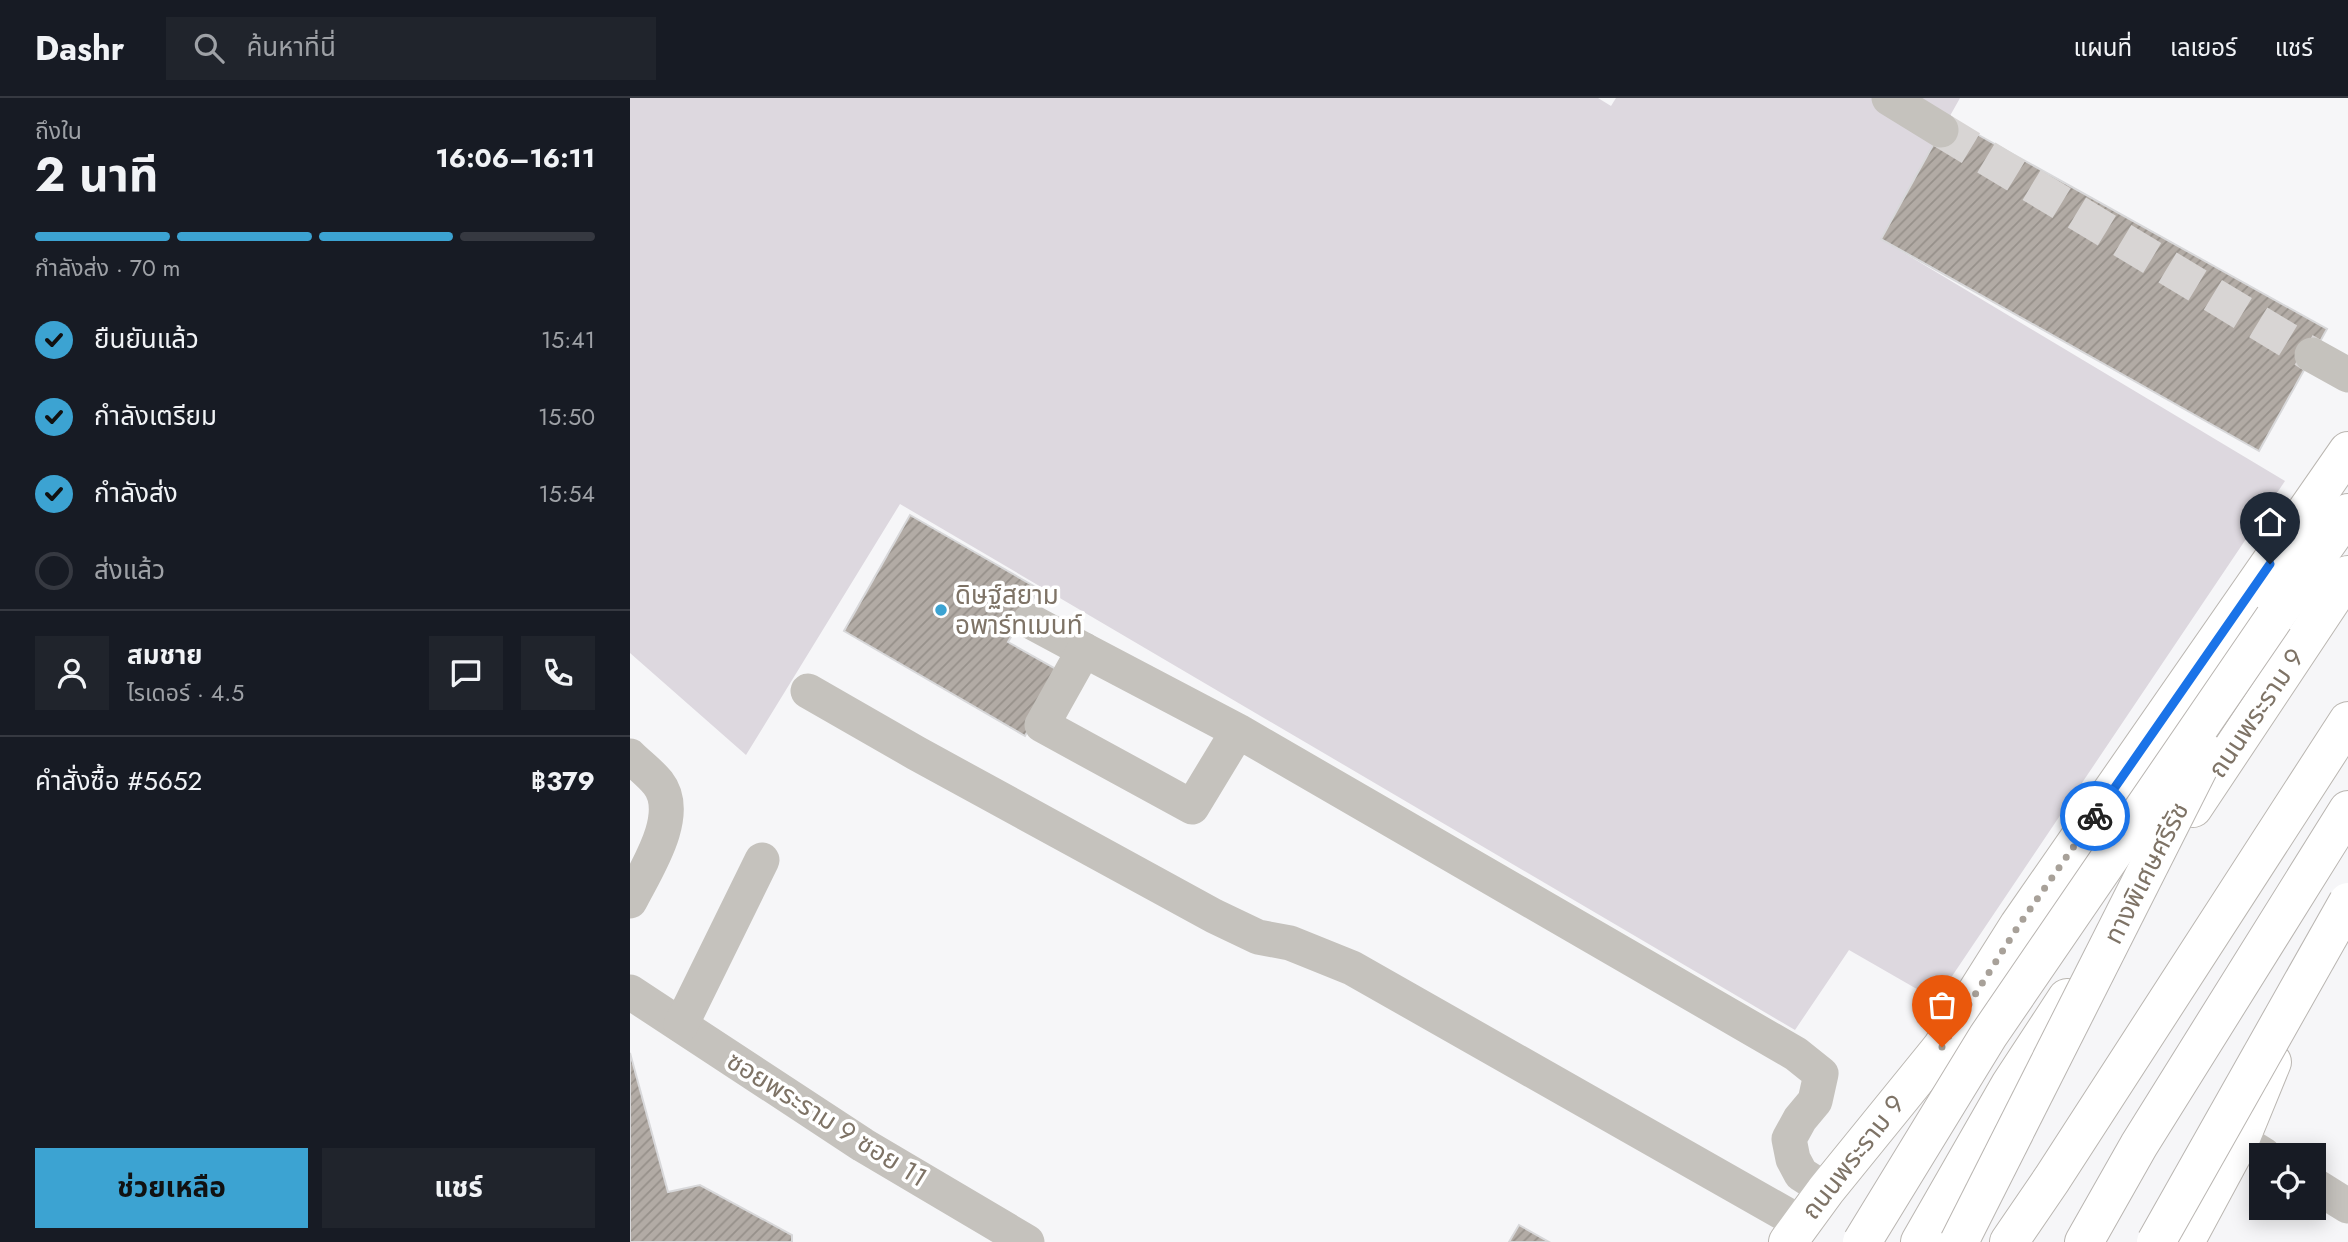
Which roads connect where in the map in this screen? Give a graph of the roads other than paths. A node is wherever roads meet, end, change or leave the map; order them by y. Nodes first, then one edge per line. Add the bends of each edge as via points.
1 (1889, 98) edge
2 (1941, 130) tunnel mouth
3 (2312, 355) tunnel mouth
4 (2348, 375) edge
5 (2348, 450) edge
6 (2348, 513) edge
7 (2348, 575) edge
8 (2274, 618) junction
9 (1030, 621) dead end
10 (1084, 650) junction
11 (808, 691) dead end
12 (2348, 721) edge
13 (2245, 729) junction
14 (1238, 731) junction
15 (630, 756) edge
16 (2348, 810) edge
17 (762, 860) dead end
18 (2348, 887) edge
19 (630, 901) edge
20 (2348, 902) edge
21 (2019, 925) junction
22 (630, 992) edge
23 (681, 1025) junction
24 (1942, 1047) junction
25 (2254, 1143) edge
26 (2249, 1152) edge
27 (1826, 1190) junction
28 (2326, 1192) edge
29 (2348, 1206) edge
30 (1801, 1236) edge
31 (1027, 1242) edge
32 (1862, 1242) edge
33 (1920, 1242) edge
34 (1959, 1242) edge
35 (2009, 1242) edge
36 (2084, 1242) edge
37 (2156, 1242) edge
38 (2185, 1242) edge

1 - 2 street
3 - 4 street
5 - 21 main road, ถนนพระราม 9
6 - 8 main road, ทางพิเศษศรีรัช
7 - 13 main road, ถนนพระราม 9
8 - 32 main road, bridge via 1988,1036
8 - 34 main road, ทางพิเศษศรีรัช, bridge
9 - 10 street
10 - 14 street
10 - 14 street via 1042,725 1192,807
11 - 30 street via 1214,916 1258,937 1290,943 1352,968
12 - 35 main road
13 - 21 main road
13 - 33 main road, ถนนพระราม 9 via 2010,1085
14 - 27 street via 1796,1054 1821,1074 1815,1101 1789,1139 1793,1159 1801,1174
15 - 19 street via 660,785 668,812 660,843
16 - 36 main road via 2139,1145
17 - 23 street
18 - 25 main road via 2333,911
20 - 37 main road, bridge
21 - 24 main road, ถนนพระราม 9
22 - 23 street, ซอยพระราม 9 ซอย 11
23 - 31 street, ซอยพระราม 9 ซอย 11 via 863,1144
24 - 27 main road, ถนนพระราม 9
24 - 30 main road
26 - 38 main road
27 - 30 main road, ถนนพระราม 9
28 - 29 street

